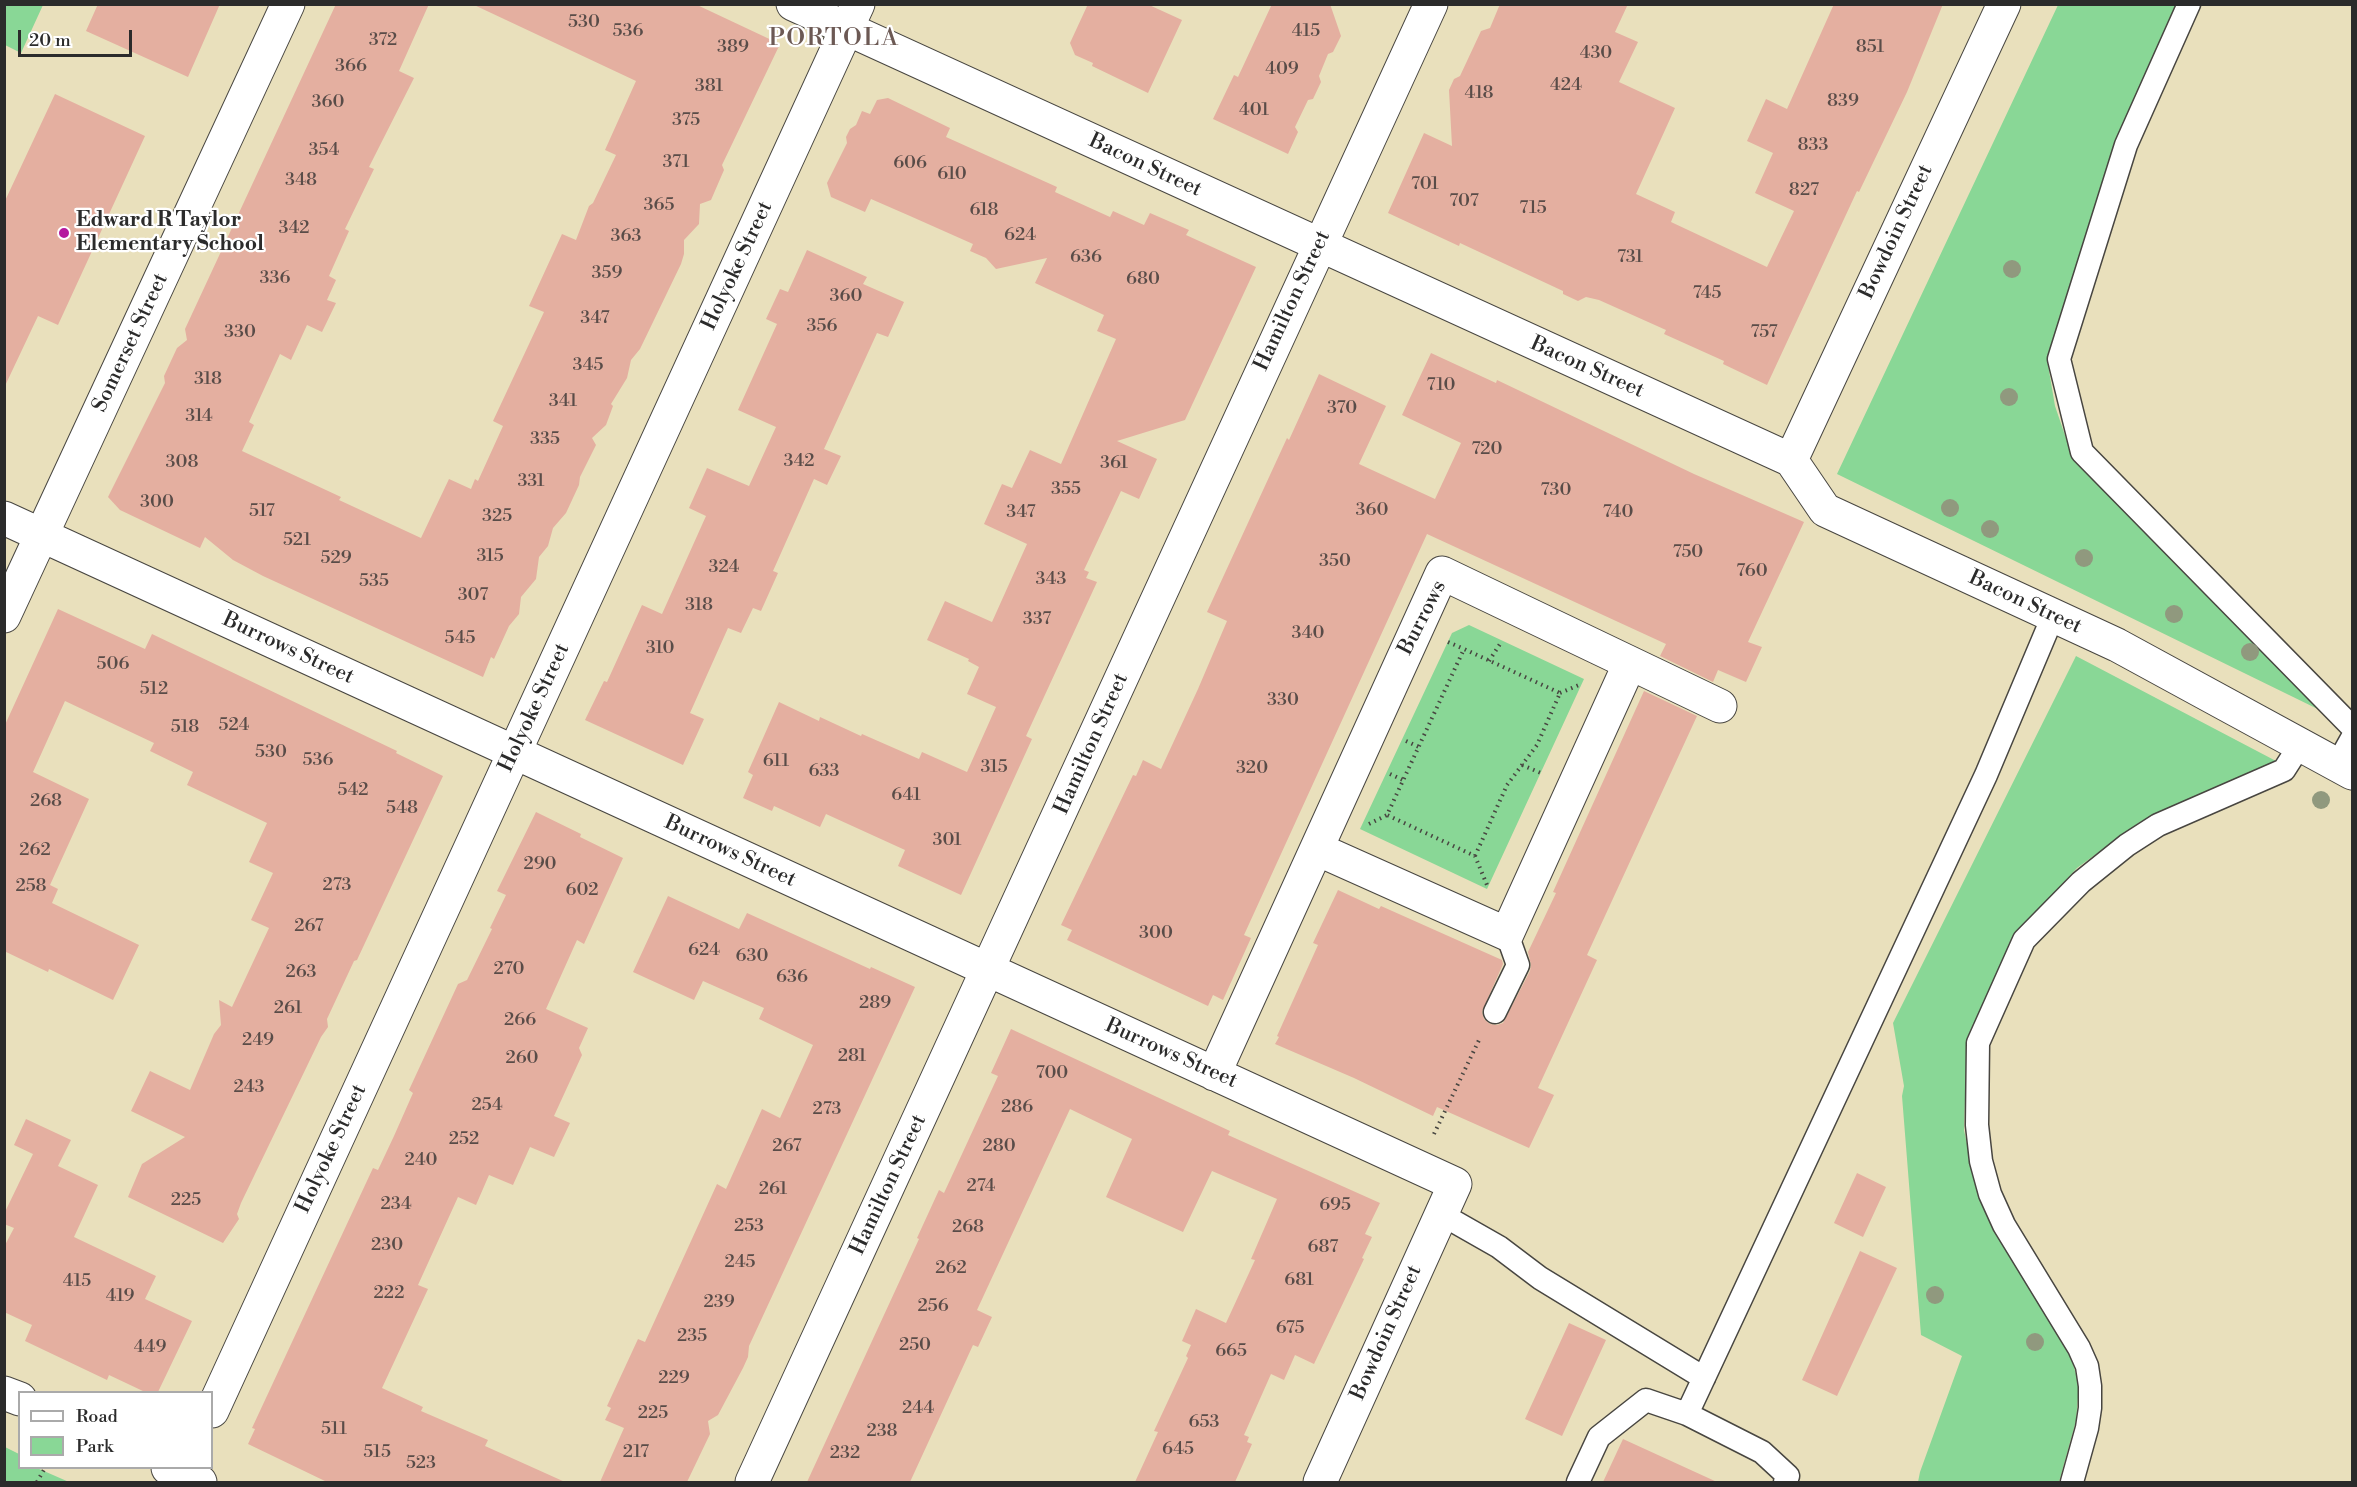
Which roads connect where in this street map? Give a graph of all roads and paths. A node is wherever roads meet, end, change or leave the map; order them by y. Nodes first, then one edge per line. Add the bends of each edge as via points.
1 (288, 4) edge
2 (793, 4) edge
3 (1431, 4) edge
4 (2004, 4) edge
5 (2189, 4) edge
6 (853, 17) edge
7 (1319, 245) junction
8 (1791, 460) junction
9 (4, 518) edge
10 (42, 536) junction
11 (4, 616) edge
12 (2053, 616) junction
13 (1630, 663) junction
14 (1720, 706) dead end
15 (2352, 727) edge
16 (2300, 745) junction
17 (514, 753) junction
18 (2347, 758) edge
19 (1317, 849) junction
20 (1475, 856) joint
21 (1507, 934) junction
22 (988, 971) junction
23 (1495, 1012) joint
24 (1214, 1074) junction
25 (1418, 1167) junction
26 (1455, 1184) joint
27 (1441, 1214) junction
28 (1704, 1378) junction
29 (4, 1393) edge
30 (18, 1399) edge
31 (213, 1409) edge
32 (1687, 1414) junction
33 (752, 1482) edge
34 (1320, 1482) edge
35 (1578, 1482) edge
36 (1785, 1482) edge
37 (2072, 1482) edge

1 - 10 street, Somerset Street
2 - 6 street, Bacon Street
3 - 7 street, Hamilton Street
4 - 8 street, Bowdoin Street
5 - 15 lane via 2126,145 2059,359 2082,452
6 - 7 street, Bacon Street
6 - 17 street, Holyoke Street
7 - 8 street, Bacon Street
7 - 22 street, Hamilton Street
8 - 12 street, Bacon Street via 1825,510
9 - 10 street, Burrows Street
10 - 11 street, Somerset Street
10 - 17 street, Burrows Street
12 - 16 street, Bacon Street via 2117,645
12 - 28 lane via 1986,775
13 - 14 street, Burrows
13 - 19 street, Burrows via 1442,573
13 - 21 street
16 - 18 street, Bacon Street
16 - 37 lane via 2284,770 2158,825 2127,844 2081,882 2024,940 1978,1043 1977,1125 1990,1194 2004,1225 2087,1366 2090,1407
17 - 22 street, Burrows Street
17 - 31 street, Holyoke Street
19 - 21 street
19 - 24 street, Burrows
20 - 20 path via 1387,815 1464,649 1560,693 1537,745 1507,785
21 - 23 lane via 1518,965
22 - 24 street, Burrows Street
22 - 33 street, Hamilton Street
23 - 25 path
24 - 25 street, Burrows Street
25 - 26 street, Burrows Street
26 - 27 street, Bowdoin Street
27 - 28 lane via 1499,1246 1540,1278
27 - 34 street, Bowdoin Street
28 - 32 lane
29 - 30 street
32 - 35 lane via 1646,1400 1599,1437
32 - 36 lane via 1762,1452 1788,1476

